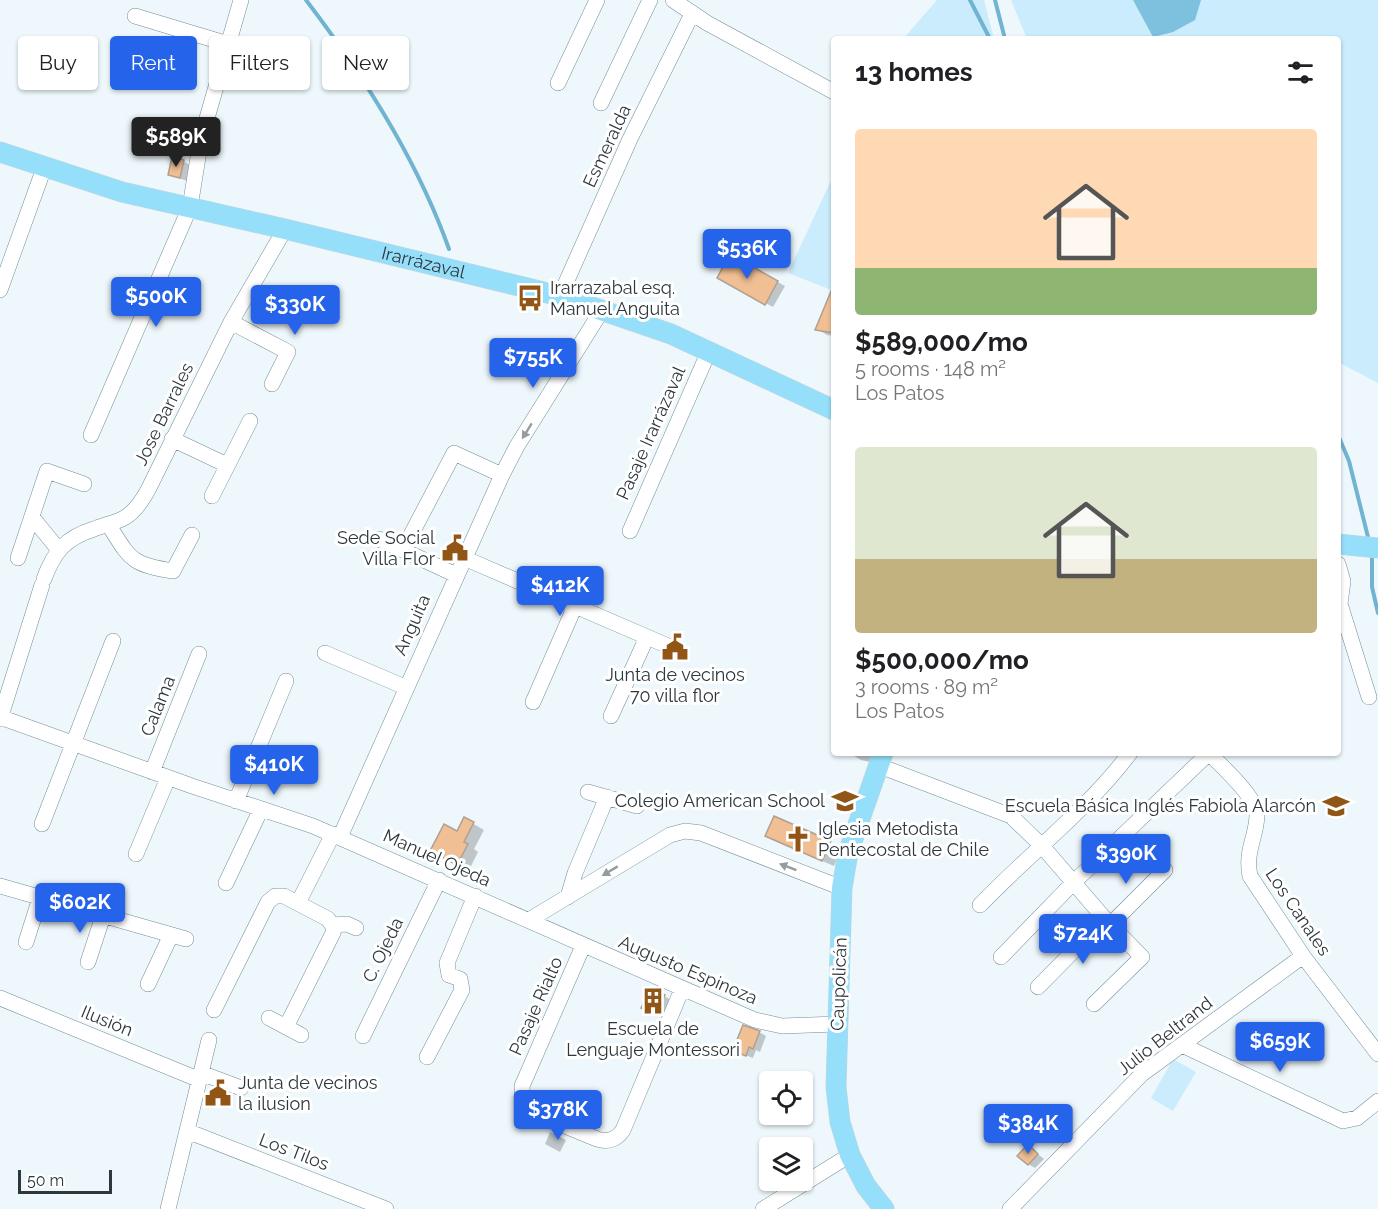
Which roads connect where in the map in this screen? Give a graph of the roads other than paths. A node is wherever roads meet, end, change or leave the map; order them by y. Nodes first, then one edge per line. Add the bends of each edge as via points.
1 (241, 0) edge
2 (597, 0) edge
3 (650, 0) edge
4 (673, 0) edge
5 (692, 14) junction
6 (135, 16) dead end
7 (230, 36) edge
8 (209, 38) edge
9 (558, 83) dead end
10 (215, 90) edge
11 (831, 90) edge
12 (601, 103) dead end
13 (0, 152) edge
14 (44, 168) junction
15 (190, 207) junction
16 (285, 229) junction
17 (0, 290) edge
18 (560, 296) junction
19 (602, 310) junction
20 (231, 322) junction
21 (709, 351) junction
22 (272, 384) dead end
23 (831, 409) edge
24 (250, 421) dead end
25 (92, 435) dead end
26 (172, 439) junction
27 (227, 465) junction
28 (500, 480) junction
29 (84, 484) dead end
30 (212, 496) dead end
31 (32, 517) junction
32 (108, 524) junction
33 (630, 531) dead end
34 (192, 535) dead end
35 (379, 539) dead end
36 (1341, 544) edge
37 (1369, 547) edge
38 (58, 549) junction
39 (403, 550) junction
40 (18, 558) dead end
41 (464, 558) junction
42 (1341, 574) edge
43 (456, 575) junction
44 (1341, 592) edge
45 (575, 606) junction
46 (1341, 609) edge
47 (647, 638) junction
48 (113, 641) dead end
49 (668, 646) dead end
50 (325, 653) dead end
51 (199, 654) dead end
52 (286, 681) dead end
53 (405, 687) junction
54 (1369, 697) dead end
55 (533, 702) dead end
56 (611, 716) dead end
57 (0, 718) edge
58 (73, 743) junction
59 (1128, 756) edge
60 (1206, 756) edge
61 (1212, 756) edge
62 (880, 759) edge
63 (152, 772) junction
64 (168, 778) junction
65 (588, 792) dead end
66 (608, 797) junction
67 (236, 801) junction
68 (637, 806) dead end
69 (261, 809) junction
70 (42, 824) dead end
71 (336, 836) junction
72 (1042, 846) junction
73 (136, 854) dead end
74 (1165, 870) dead end
75 (439, 880) junction
76 (1074, 882) junction
77 (226, 883) dead end
78 (0, 886) edge
79 (842, 888) junction
80 (475, 896) junction
81 (568, 897) junction
82 (40, 898) junction
83 (298, 903) junction
84 (980, 905) dead end
85 (103, 916) junction
86 (529, 920) junction
87 (1108, 921) junction
88 (333, 925) junction
89 (356, 928) dead end
90 (26, 942) dead end
91 (583, 946) junction
92 (1303, 956) junction
93 (1001, 957) dead end
94 (87, 962) dead end
95 (148, 984) dead end
96 (1038, 987) dead end
97 (682, 989) junction
98 (0, 998) edge
99 (1094, 1004) dead end
100 (214, 1010) dead end
101 (268, 1018) dead end
102 (838, 1024) junction
103 (286, 1027) junction
104 (301, 1035) dead end
105 (363, 1036) dead end
106 (209, 1040) dead end
107 (1182, 1045) junction
108 (1378, 1054) edge
109 (427, 1057) dead end
110 (200, 1076) junction
111 (241, 1088) dead end
112 (1378, 1101) edge
113 (187, 1131) junction
114 (850, 1155) junction
115 (168, 1209) edge
116 (386, 1209) edge
117 (763, 1209) edge
118 (884, 1209) edge
119 (1010, 1209) edge

1 - 7 street
2 - 9 street
3 - 12 street
4 - 5 street
5 - 11 street
5 - 18 street, Esmeralda via 630,139
6 - 8 street
10 - 15 street via 201,139
13 - 14 main road, Irarrázaval
14 - 15 main road, Irarrázaval via 122,192
14 - 17 street
15 - 16 main road, Irarrázaval
15 - 25 street
16 - 18 main road, Irarrázaval
16 - 20 street, Jose Barrales
18 - 19 main road, Irarrázaval
19 - 21 main road, Irarrázaval
19 -> 28 street, Anguita
20 - 22 street via 288,352
20 - 26 street, Jose Barrales
21 - 23 main road, Irarrázaval
21 - 33 street, Pasaje Irarrázaval
24 - 27 street
26 - 27 street
26 - 32 street, Jose Barrales via 138,506 125,518
27 - 30 street
28 - 39 street via 454,453
28 - 41 street, Anguita
29 - 31 street via 47,471
31 - 38 street
31 - 40 street
32 - 34 street via 133,560 147,567 173,571
32 - 38 street, Jose Barrales via 73,538
35 - 39 street
36 - 37 main road
38 - 57 street via 43,582
39 - 43 street
41 - 43 street, Anguita
41 - 45 street
42 - 44 street
43 - 53 street, Anguita
45 - 47 street
45 - 55 street
46 - 54 street
47 - 49 street
47 - 56 street
48 - 58 street
50 - 53 street
51 - 63 street, Calama
52 - 67 street
53 - 71 street, Anguita
57 - 58 street, Manuel Ojeda
58 - 63 street, Manuel Ojeda
58 - 70 street
59 - 72 street via 1109,780
60 - 76 street
61 - 92 street, Los Canales via 1252,800 1257,814 1247,862 1250,876
62 - 72 street via 1011,816
62 - 79 main road, Caupolicán via 848,853
63 - 64 street, Manuel Ojeda
64 - 67 street, Manuel Ojeda
64 - 73 street
65 - 66 street
66 - 68 street
66 - 81 street
67 - 69 street, Manuel Ojeda
69 - 71 street, Manuel Ojeda
69 - 77 street
71 - 75 street, Manuel Ojeda
71 - 83 street, Anguita
72 - 76 street
72 - 84 street
74 - 87 street
75 - 80 street, Manuel Ojeda
75 - 105 street, C. Ojeda
76 - 87 street
76 - 93 street
78 - 82 street
79 -> 81 street via 701,833 685,831 670,835
79 - 102 main road, Caupolicán
80 - 86 street, Manuel Ojeda
80 - 109 street via 447,963 449,975 460,979 462,990
81 - 86 street
82 - 85 street
82 - 90 street
83 - 88 street
83 - 100 street via 279,896 268,902
85 - 94 street
85 - 95 street via 179,937
86 - 91 street, Augusto Espinoza
87 - 96 street
87 - 99 street via 1142,957
88 - 89 street
88 - 103 street via 333,933
91 - 97 street, Augusto Espinoza
91 - 97 street, Pasaje Rialto via 522,1086 523,1103 531,1112 602,1141 616,1137
92 - 107 street, Julio Beltrand
92 - 108 street, Los Canales
97 - 102 street, Augusto Espinoza via 764,1024
98 - 110 street, Ilusión
101 - 103 street
102 - 114 main road, Caupolicán via 837,1104
103 - 104 street
106 - 110 street
107 - 112 street via 1343,1121 1357,1118
107 - 119 street, Julio Beltrand via 1142,1074
110 - 111 street, Ilusión
110 - 113 street
113 - 115 street
113 - 116 street, Los Tilos
114 - 117 street
114 - 118 main road, Caupolicán

